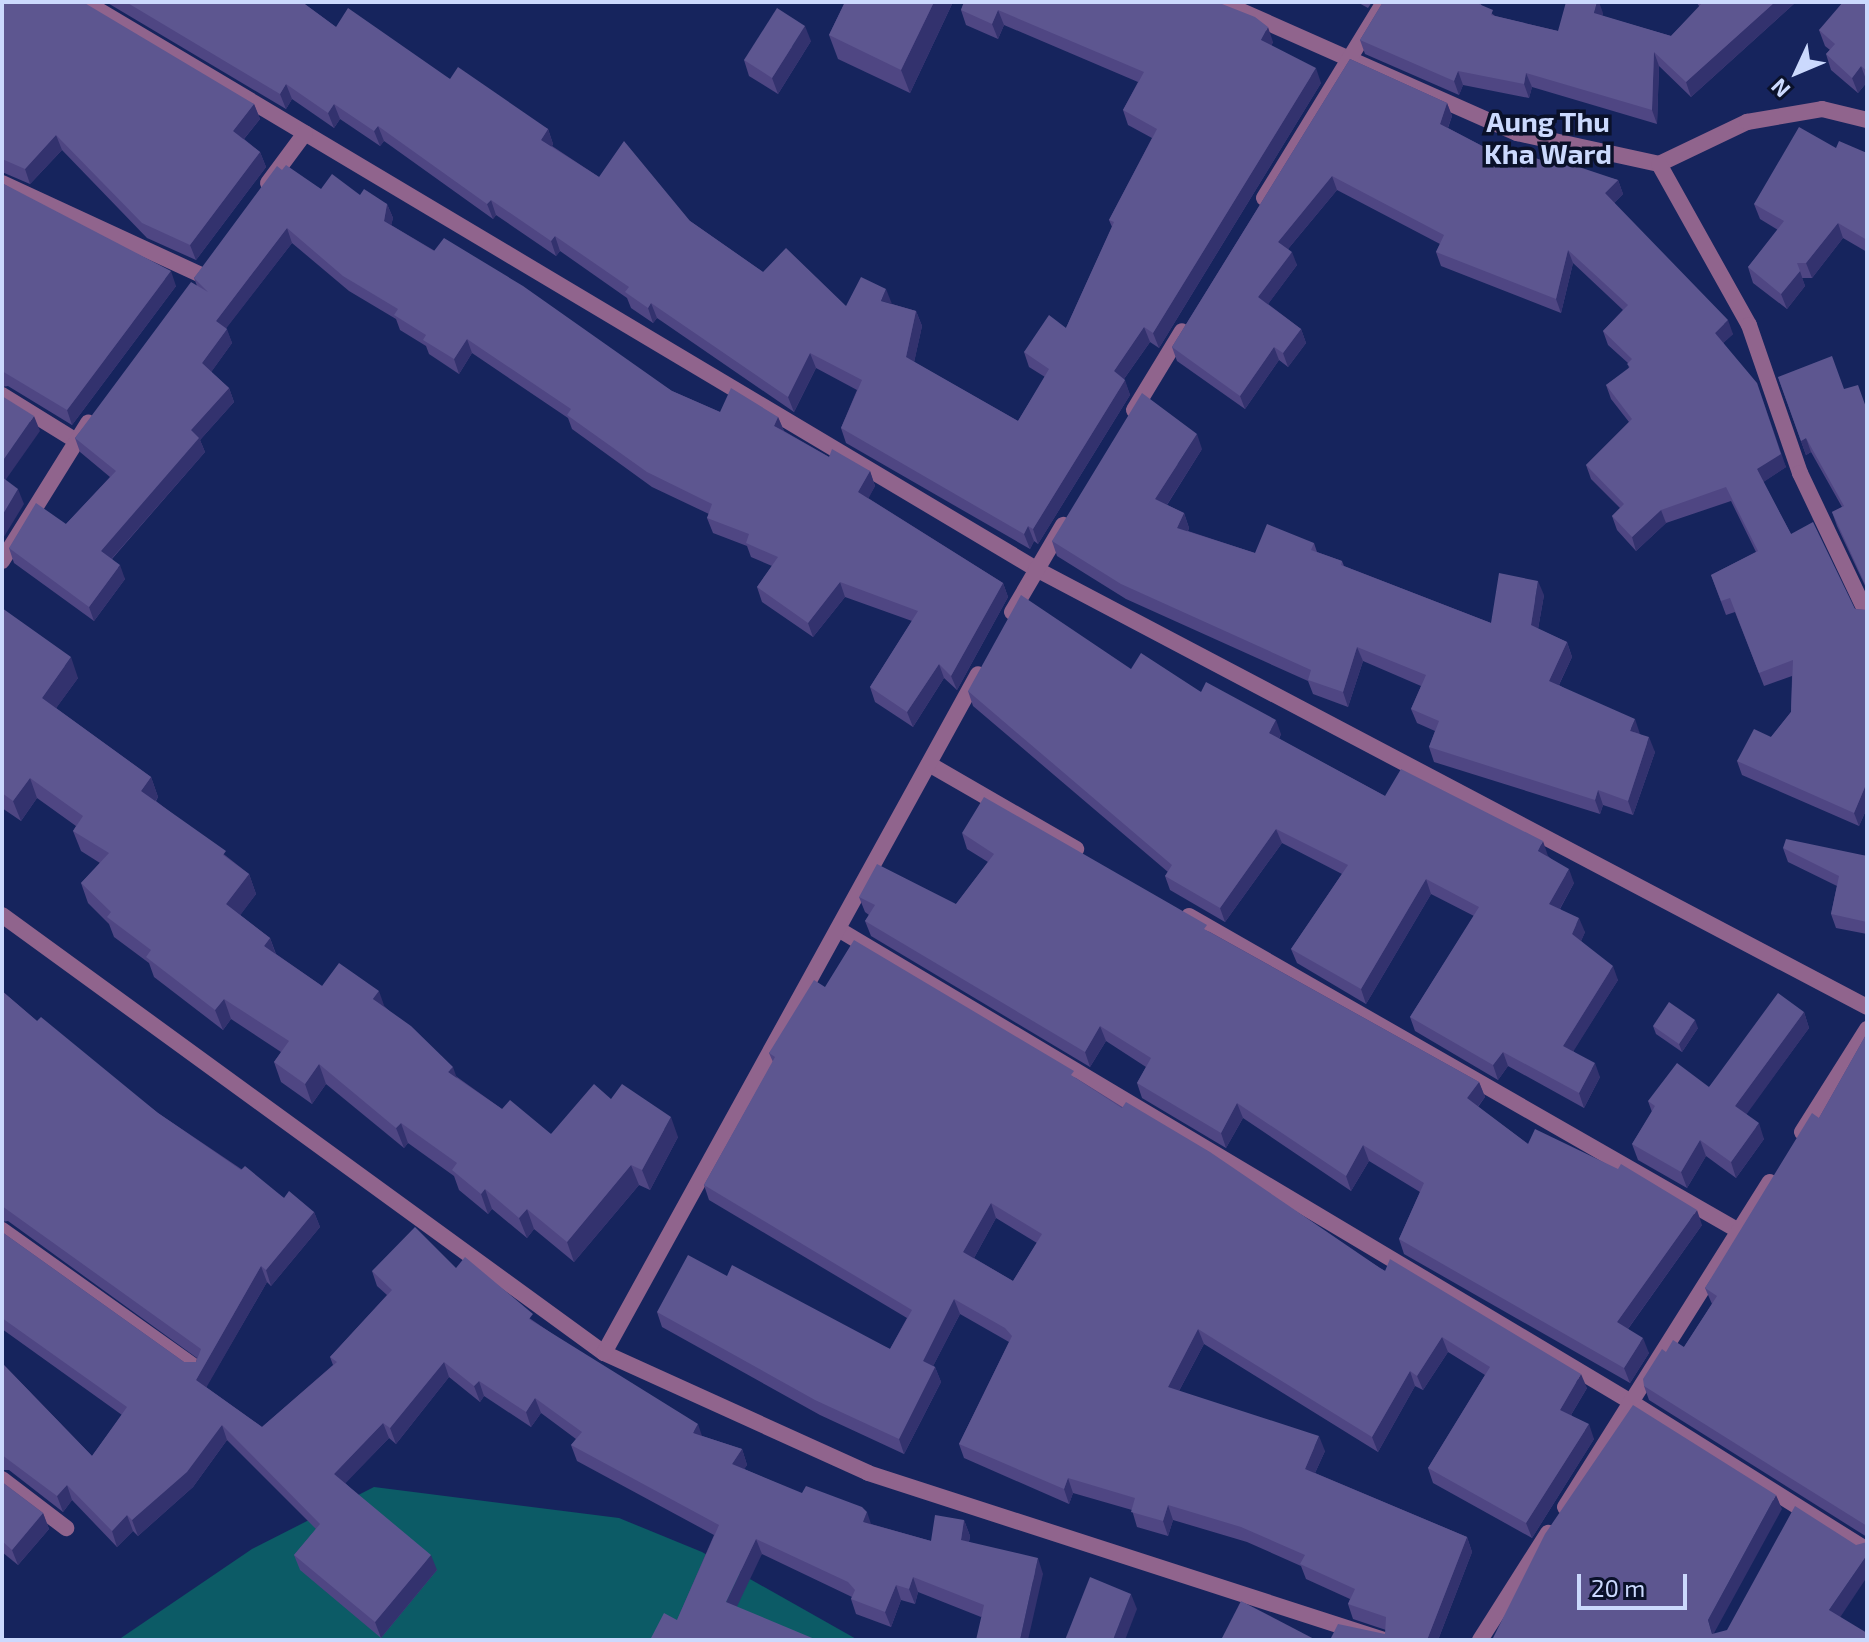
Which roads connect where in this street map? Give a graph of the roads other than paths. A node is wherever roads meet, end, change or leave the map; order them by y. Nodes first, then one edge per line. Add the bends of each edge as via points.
1 (85, 2) edge
2 (1221, 2) edge
3 (1384, 2) edge
4 (1349, 58) junction
5 (1867, 120) edge
6 (305, 133) junction
7 (1659, 164) junction
8 (2, 183) edge
9 (252, 204) edge
10 (1256, 211) edge
11 (199, 275) edge
12 (1191, 317) edge
13 (2, 395) edge
14 (94, 414) edge
15 (1125, 423) edge
16 (75, 440) junction
17 (1077, 503) edge
18 (2, 561) edge
19 (1036, 569) junction
20 (1867, 614) edge
21 (1005, 625) edge
22 (990, 653) edge
23 (929, 764) junction
24 (1089, 857) edge
25 (1170, 904) edge
26 (2, 915) edge
27 (838, 929) junction
28 (1867, 1007) edge
29 (1867, 1029) edge
30 (2, 1230) edge
31 (1739, 1231) junction
32 (604, 1353) junction
33 (196, 1368) edge
34 (1631, 1402) junction
35 (2, 1479) edge
36 (66, 1528) dead end
37 (1867, 1550) edge
38 (1384, 1640) edge
39 (1480, 1640) edge

1 - 6 street
2 - 4 street
3 - 4 street
4 - 7 street via 1517,133
4 - 10 street
5 - 7 street via 1822,109 1747,122
6 - 9 street
6 - 19 street
7 - 20 street via 1749,325 1800,473
8 - 11 street
12 - 15 street
13 - 16 street
14 - 16 street
16 - 18 street
17 - 19 street
19 - 21 street
19 - 28 street
22 - 23 street
23 - 24 street
23 - 27 street
25 - 31 street
26 - 32 street
27 - 32 street
27 - 34 street
29 - 31 street
30 - 33 street
31 - 34 street
32 - 38 street via 868,1473
34 - 37 street via 1792,1512
34 - 39 street
35 - 36 street

